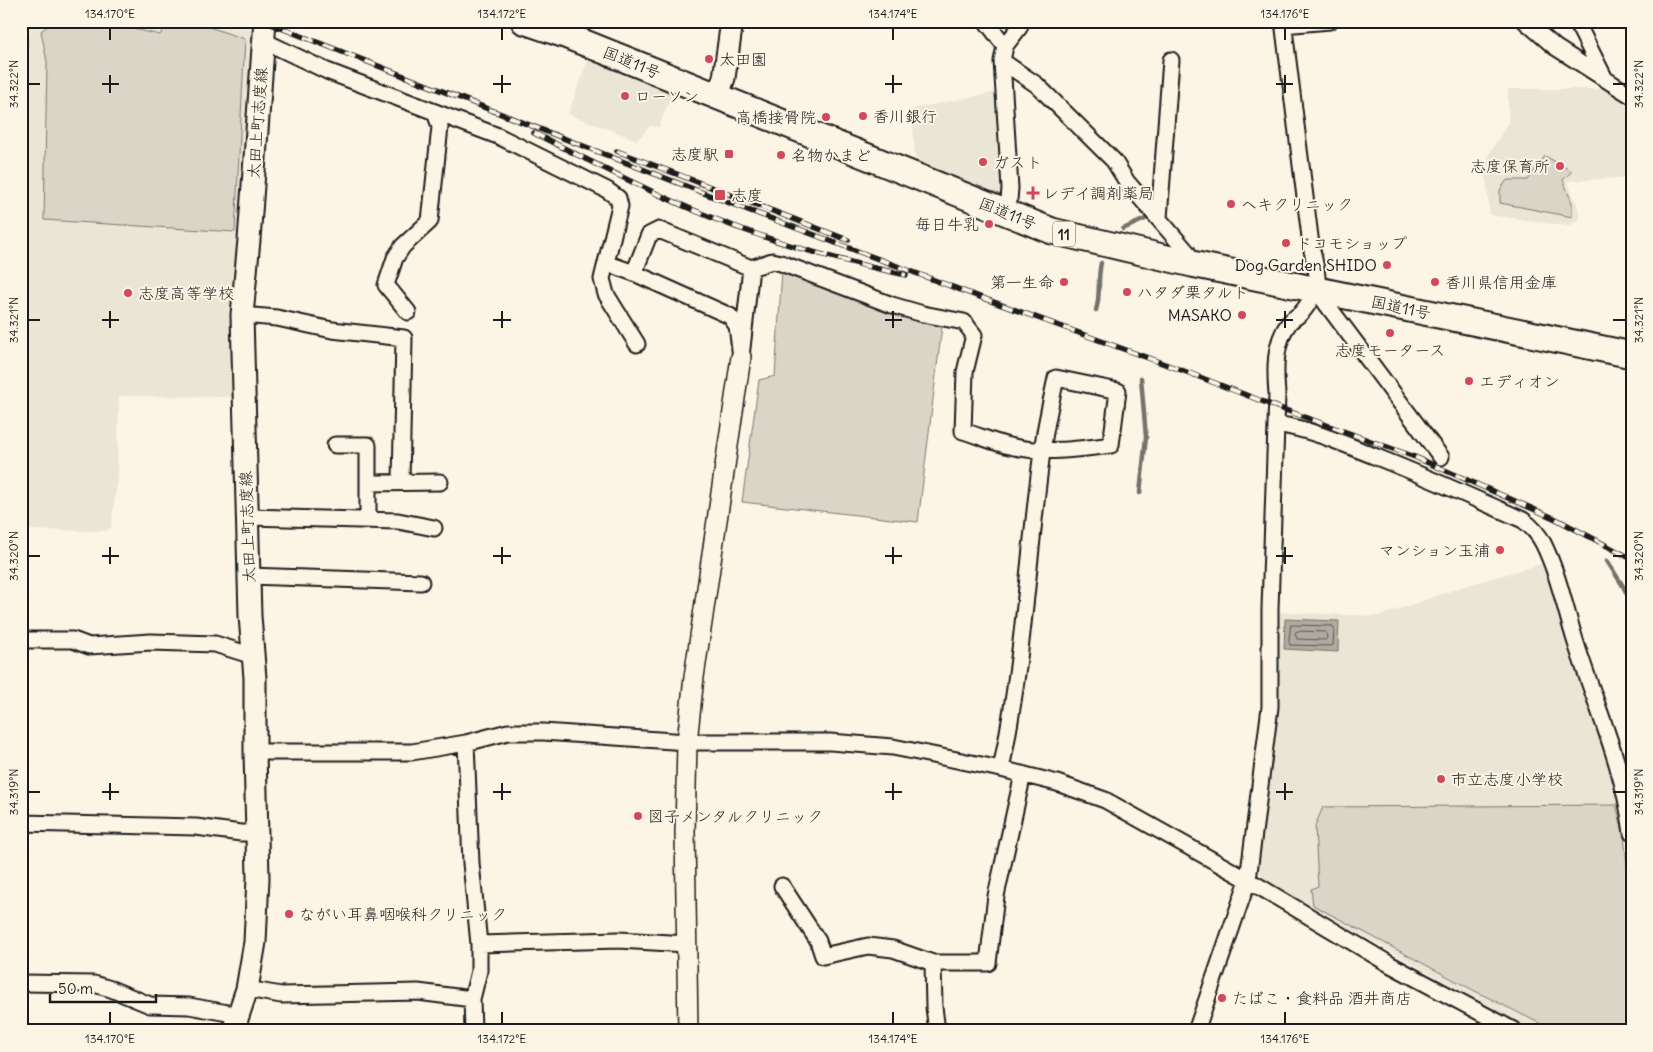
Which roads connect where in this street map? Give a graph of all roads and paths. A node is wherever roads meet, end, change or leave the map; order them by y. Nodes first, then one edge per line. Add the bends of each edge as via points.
1 (524, 21) edge
2 (732, 21) edge
3 (986, 21) edge
4 (1021, 21) edge
5 (1330, 21) edge
6 (1525, 21) edge
7 (1576, 21) edge
8 (1283, 23) edge
9 (264, 31) edge
10 (1005, 46) junction
11 (1171, 60) dead end
12 (1002, 61) junction
13 (1605, 79) junction
14 (717, 96) junction
15 (1632, 96) edge
16 (436, 112) junction
17 (1008, 213) junction
18 (1159, 218) junction
19 (606, 263) junction
20 (1192, 264) junction
21 (751, 268) junction
22 (634, 273) junction
23 (1316, 290) junction
24 (408, 312) dead end
25 (242, 314) junction
26 (637, 344) dead end
27 (1632, 355) edge
28 (741, 356) junction
29 (1276, 424) junction
30 (335, 445) dead end
31 (1042, 451) junction
32 (1440, 457) dead end
33 (401, 482) junction
34 (440, 482) dead end
35 (368, 483) junction
36 (247, 517) junction
37 (368, 520) junction
38 (434, 528) dead end
39 (249, 576) junction
40 (421, 582) dead end
41 (21, 640) edge
42 (253, 656) junction
43 (687, 742) junction
44 (466, 743) junction
45 (255, 752) junction
46 (1000, 769) junction
47 (1023, 774) junction
48 (21, 823) edge
49 (257, 833) junction
50 (1632, 834) edge
51 (1248, 880) junction
52 (782, 886) dead end
53 (479, 944) junction
54 (687, 944) junction
55 (933, 963) junction
56 (21, 983) edge
57 (247, 989) junction
58 (472, 999) junction
59 (236, 1023) edge
60 (474, 1031) edge
61 (688, 1031) edge
62 (937, 1031) edge
63 (1196, 1031) edge
64 (1515, 1031) edge

1 - 14 highway, 国道11号 / 11
2 - 14 main road via 724,78
3 - 10 street
4 - 10 street
5 - 8 street
6 - 13 street via 1555,47
7 - 13 street
8 - 23 street via 1318,278
9 - 16 street via 327,71
9 - 25 main road, 太田上町志度線
10 - 12 street
11 - 18 street
12 - 17 street via 1010,188
12 - 18 street via 1037,85 1114,161 1127,182
13 - 15 street
14 - 17 highway, 国道11号 / 11
16 - 19 street via 498,136 618,198 620,206
16 - 24 street via 440,128 430,221 403,246 395,258 386,285
17 - 20 highway, 国道11号 / 11 via 1052,230
18 - 20 street via 1188,253
19 - 22 street
19 - 26 street via 602,279 606,294
20 - 23 highway, 国道11号 / 11
21 - 22 street via 659,230 649,235
21 - 28 street
21 - 31 street via 772,261 892,305 964,322 974,335 966,372 963,431 1013,447
22 - 28 street via 730,316 737,326
23 - 27 highway, 国道11号 / 11
23 - 29 street via 1302,312 1290,322 1278,348
23 - 32 street
25 - 33 street via 332,330 404,338
25 - 36 main road, 太田上町志度線
28 - 43 street
29 - 50 street via 1298,427 1346,444 1432,479 1533,527 1552,565 1606,731
29 - 51 street via 1270,707
30 - 35 street via 368,446
31 - 31 street via 1111,445 1118,391 1056,378
31 - 46 street via 1008,735
33 - 34 street
33 - 35 street
35 - 37 street
36 - 37 street
36 - 39 main road, 太田上町志度線
37 - 38 street via 398,521
39 - 40 street
39 - 42 main road, 太田上町志度線
41 - 42 street via 73,640 89,646 151,642 215,644
42 - 45 main road, 太田上町志度線
43 - 44 street via 508,732
43 - 46 street via 830,742 893,747
43 - 54 street
44 - 45 street via 412,752
44 - 53 street via 471,863
45 - 49 main road, 太田上町志度線
46 - 47 street
47 - 51 street via 1057,782 1105,800
47 - 55 street via 996,896 988,963
48 - 49 street via 196,827
49 - 57 main road, 太田上町志度線 via 255,942
51 - 63 street
51 - 64 street via 1391,965
52 - 55 street via 818,941 823,956 868,946 893,949
53 - 54 street via 619,940
53 - 58 street via 479,970
54 - 61 street
55 - 62 street
56 - 59 street via 94,984 150,1005 189,1006
57 - 58 street via 281,995 418,992
57 - 59 main road, 太田上町志度線
58 - 60 street

